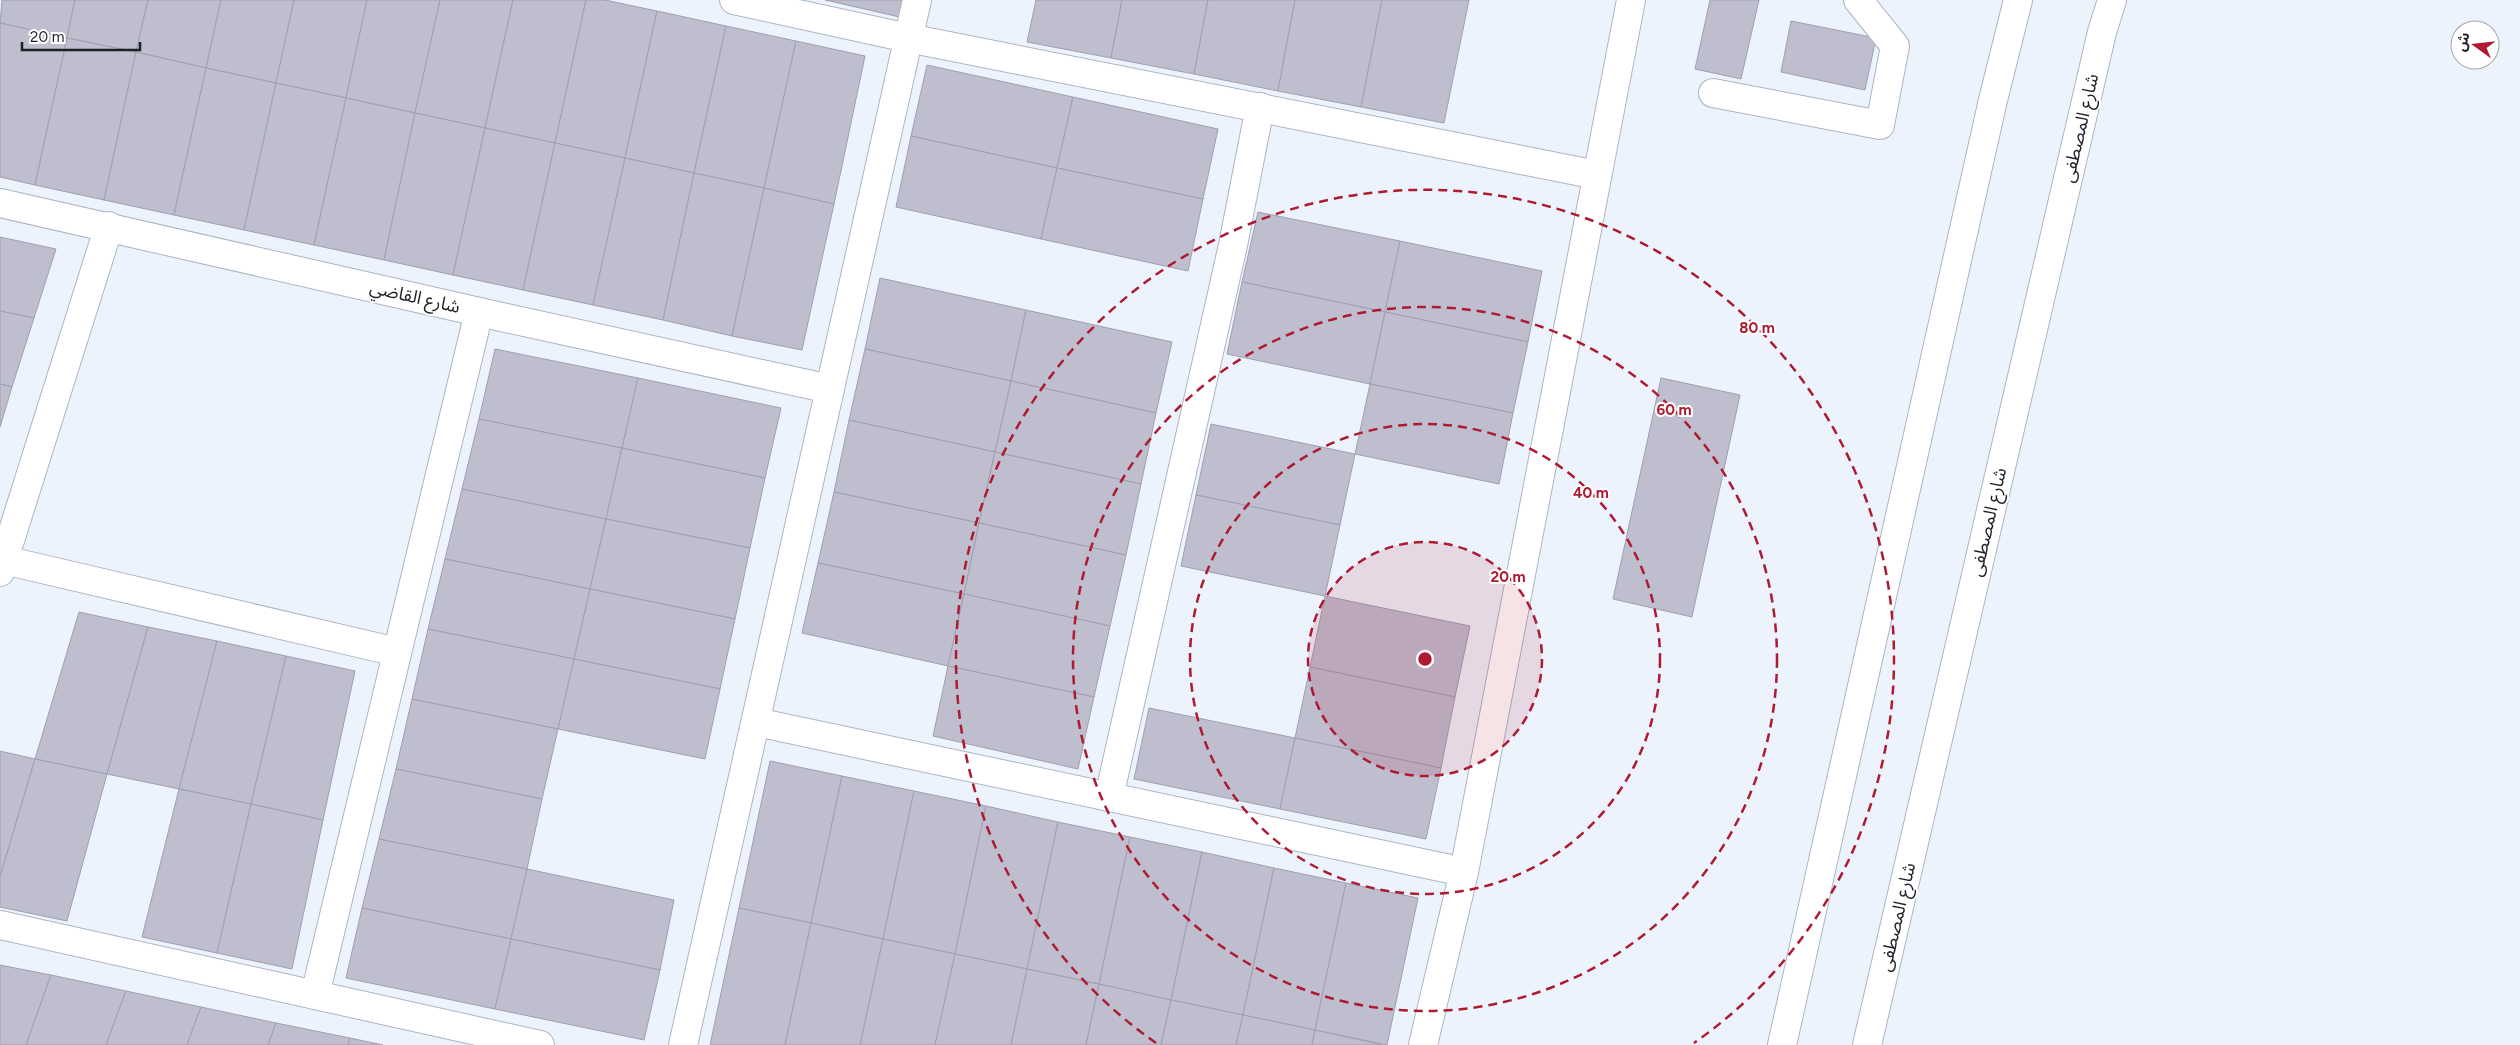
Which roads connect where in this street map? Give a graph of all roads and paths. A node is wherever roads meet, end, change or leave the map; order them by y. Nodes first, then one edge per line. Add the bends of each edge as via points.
1 (734, 0) edge
2 (917, 0) edge
3 (1630, 0) edge
4 (1858, 0) edge
5 (2018, 0) edge
6 (2112, 0) edge
7 (908, 38) junction
8 (1714, 93) dead end
9 (1260, 107) junction
10 (1596, 175) junction
11 (0, 203) edge
12 (109, 226) junction
13 (479, 312) junction
14 (830, 389) junction
15 (2, 566) edge
16 (397, 652) junction
17 (756, 722) junction
18 (1109, 797) junction
19 (1464, 872) junction
20 (0, 925) edge
21 (315, 995) junction
22 (540, 1045) edge
23 (683, 1045) edge
24 (1423, 1045) edge
25 (1782, 1045) edge
26 (1867, 1045) edge

1 - 7 street
2 - 7 street
3 - 10 street
4 - 8 street via 1895,46 1880,125
5 - 25 street via 1963,230
6 - 26 street, شارع المصطفى
7 - 9 street
7 - 14 street
9 - 10 street
9 - 18 street via 1233,245
10 - 19 street
11 - 12 street, شارع القاضي
12 - 13 street, شارع القاضي
12 - 15 street
13 - 14 street, شارع القاضي
13 - 16 street
14 - 17 street
15 - 16 street
16 - 21 street
17 - 18 street
17 - 23 street
18 - 19 street
19 - 24 street
20 - 21 street
21 - 22 street

